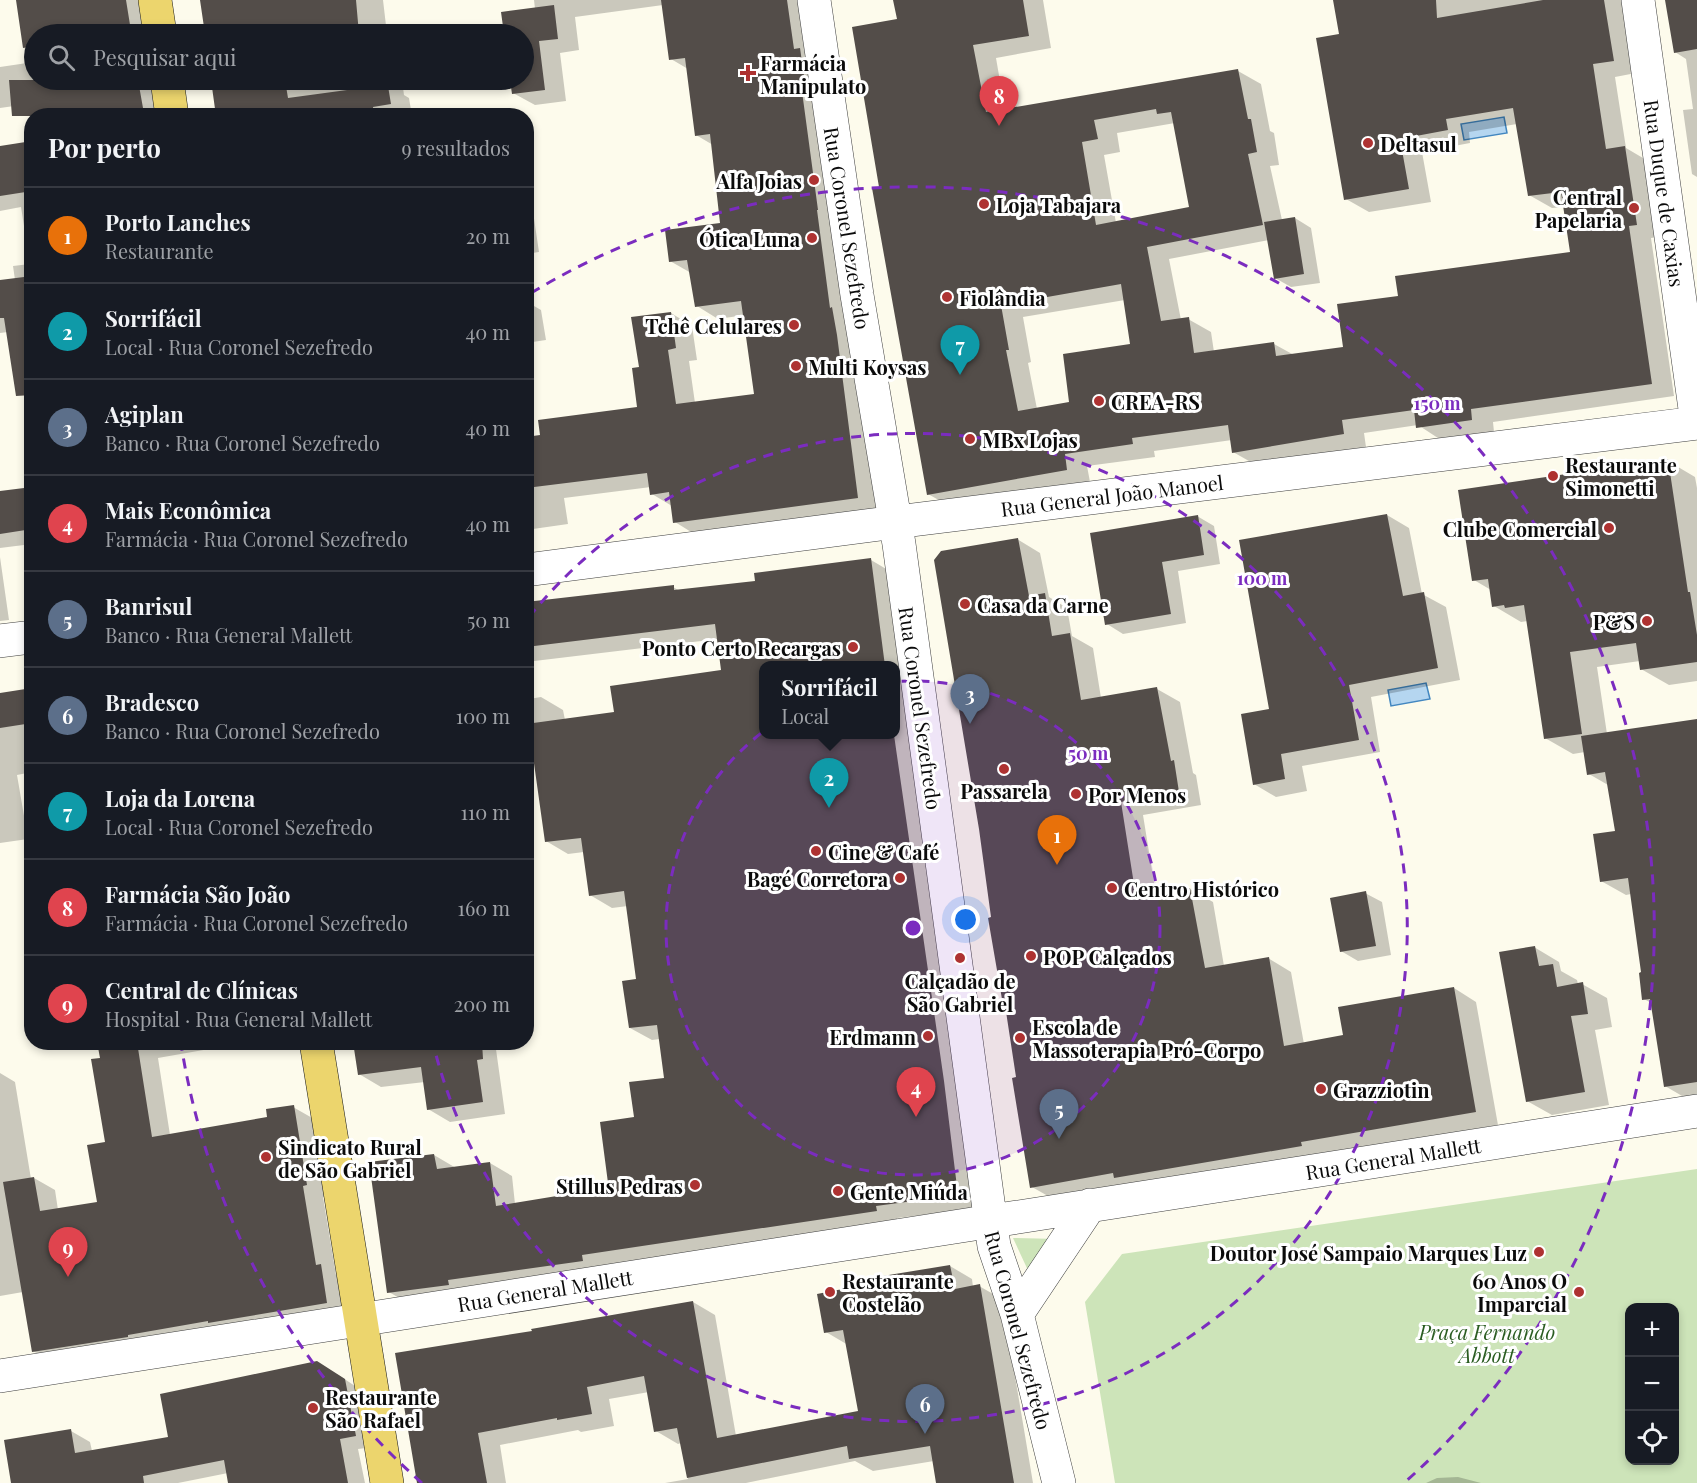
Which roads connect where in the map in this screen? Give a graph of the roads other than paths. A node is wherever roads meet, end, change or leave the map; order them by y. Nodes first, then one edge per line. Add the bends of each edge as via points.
1 (155, 0) edge
2 (814, 0) edge
3 (1638, 0) edge
4 (159, 24) edge
5 (168, 90) edge
6 (171, 108) edge
7 (1697, 423) edge
8 (896, 522) junction
9 (534, 569) edge
10 (24, 638) edge
11 (0, 641) edge
12 (317, 1050) edge
13 (1697, 1111) edge
14 (1090, 1204) junction
15 (990, 1220) junction
16 (1017, 1314) junction
17 (360, 1318) junction
18 (0, 1376) edge
19 (387, 1483) edge
20 (1059, 1483) edge

1 - 4 main road
2 - 8 street, Rua Coronel Sezefredo via 857,295
3 - 7 street, Rua Duque de Caxias
5 - 6 main road
7 - 8 street, Rua General João Manoel
8 - 9 street, Rua General João Manoel
8 - 15 street, Rua Coronel Sezefredo
10 - 11 street
12 - 17 main road
13 - 14 street, Rua General Mallett
14 - 15 street, Rua General Mallett
14 - 16 street
15 - 16 street, Rua Coronel Sezefredo via 994,1246
15 - 17 street, Rua General Mallett
16 - 20 street, Rua Coronel Sezefredo
17 - 18 street, Rua General Mallett
17 - 19 main road

